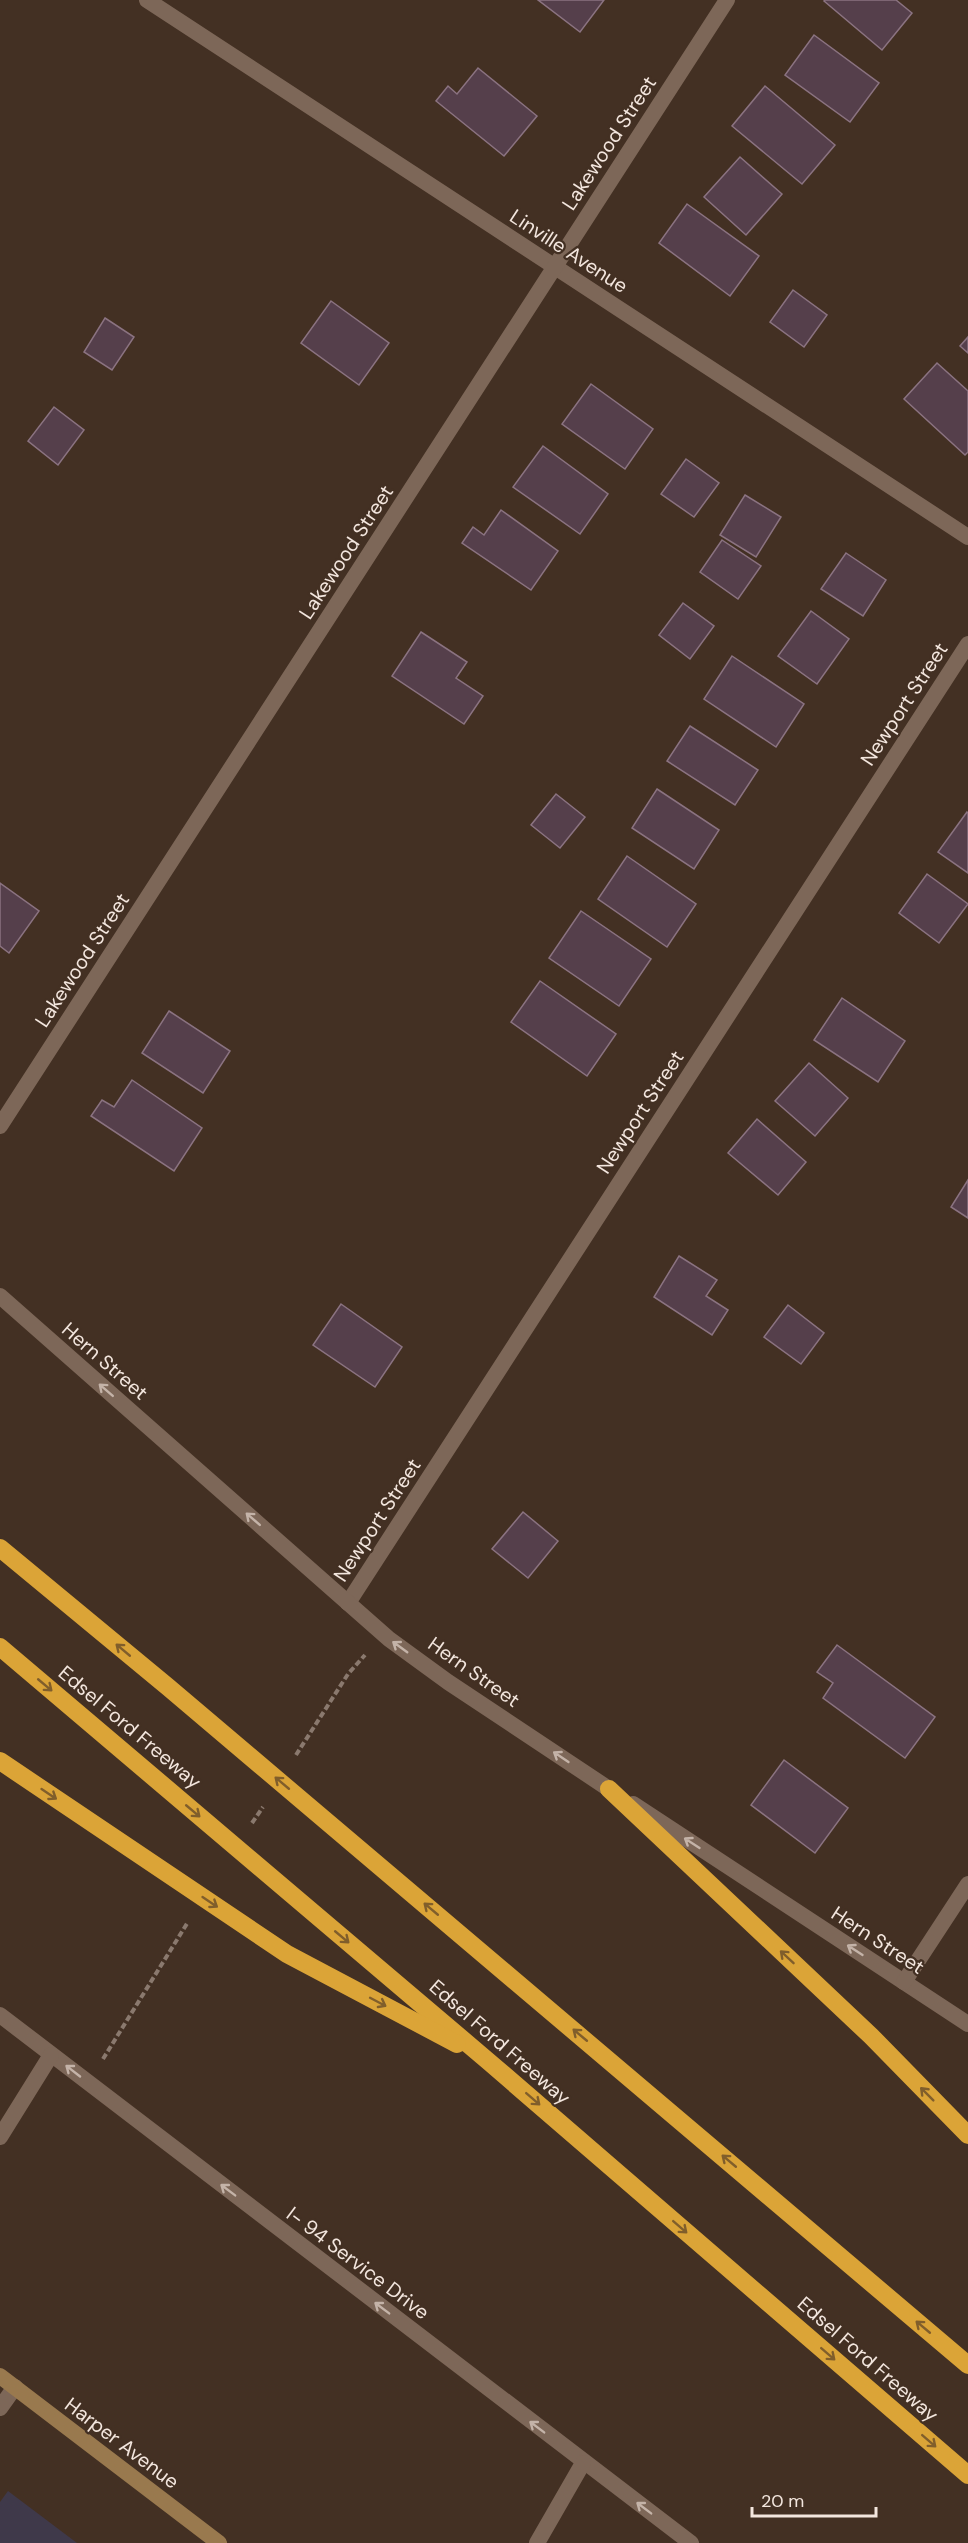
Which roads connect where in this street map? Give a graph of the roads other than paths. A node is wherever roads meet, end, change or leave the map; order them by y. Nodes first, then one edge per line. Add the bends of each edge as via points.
1 (147, 0) edge
2 (727, 0) edge
3 (555, 267) junction
4 (968, 537) edge
5 (968, 644) edge
6 (0, 1126) edge
7 (0, 1296) edge
8 (0, 1548) edge
9 (348, 1603) junction
10 (0, 1647) edge
11 (0, 1761) edge
12 (609, 1789) junction
13 (968, 1884) edge
14 (904, 1982) junction
15 (0, 2015) edge
16 (968, 2024) edge
17 (51, 2055) junction
18 (489, 2061) junction
19 (968, 2135) edge
20 (0, 2138) edge
21 (968, 2365) edge
22 (0, 2376) edge
23 (15, 2387) junction
24 (0, 2408) edge
25 (584, 2463) junction
26 (968, 2475) edge
27 (219, 2543) edge
28 (537, 2543) edge
29 (691, 2543) edge

1 - 3 street, Linville Avenue
2 - 3 street, Lakewood Street
3 - 4 street, Linville Avenue
3 - 6 street, Lakewood Street
5 - 9 street, Newport Street
9 -> 7 street, Hern Street
21 -> 8 highway
12 -> 9 street, Hern Street via 448,1682
10 -> 18 highway, Edsel Ford Freeway
11 -> 18 highway via 286,1954
14 -> 12 street, Hern Street
19 -> 12 highway via 871,2036
13 - 14 street
14 - 16 street, Hern Street
15 - 17 street, I- 94 Service Drive
17 - 20 street
25 -> 17 street, I- 94 Service Drive
18 -> 26 highway, Edsel Ford Freeway
22 - 23 main road, Harper Avenue
23 - 24 street
23 - 27 main road, Harper Avenue
25 - 28 street
29 -> 25 street, I- 94 Service Drive

